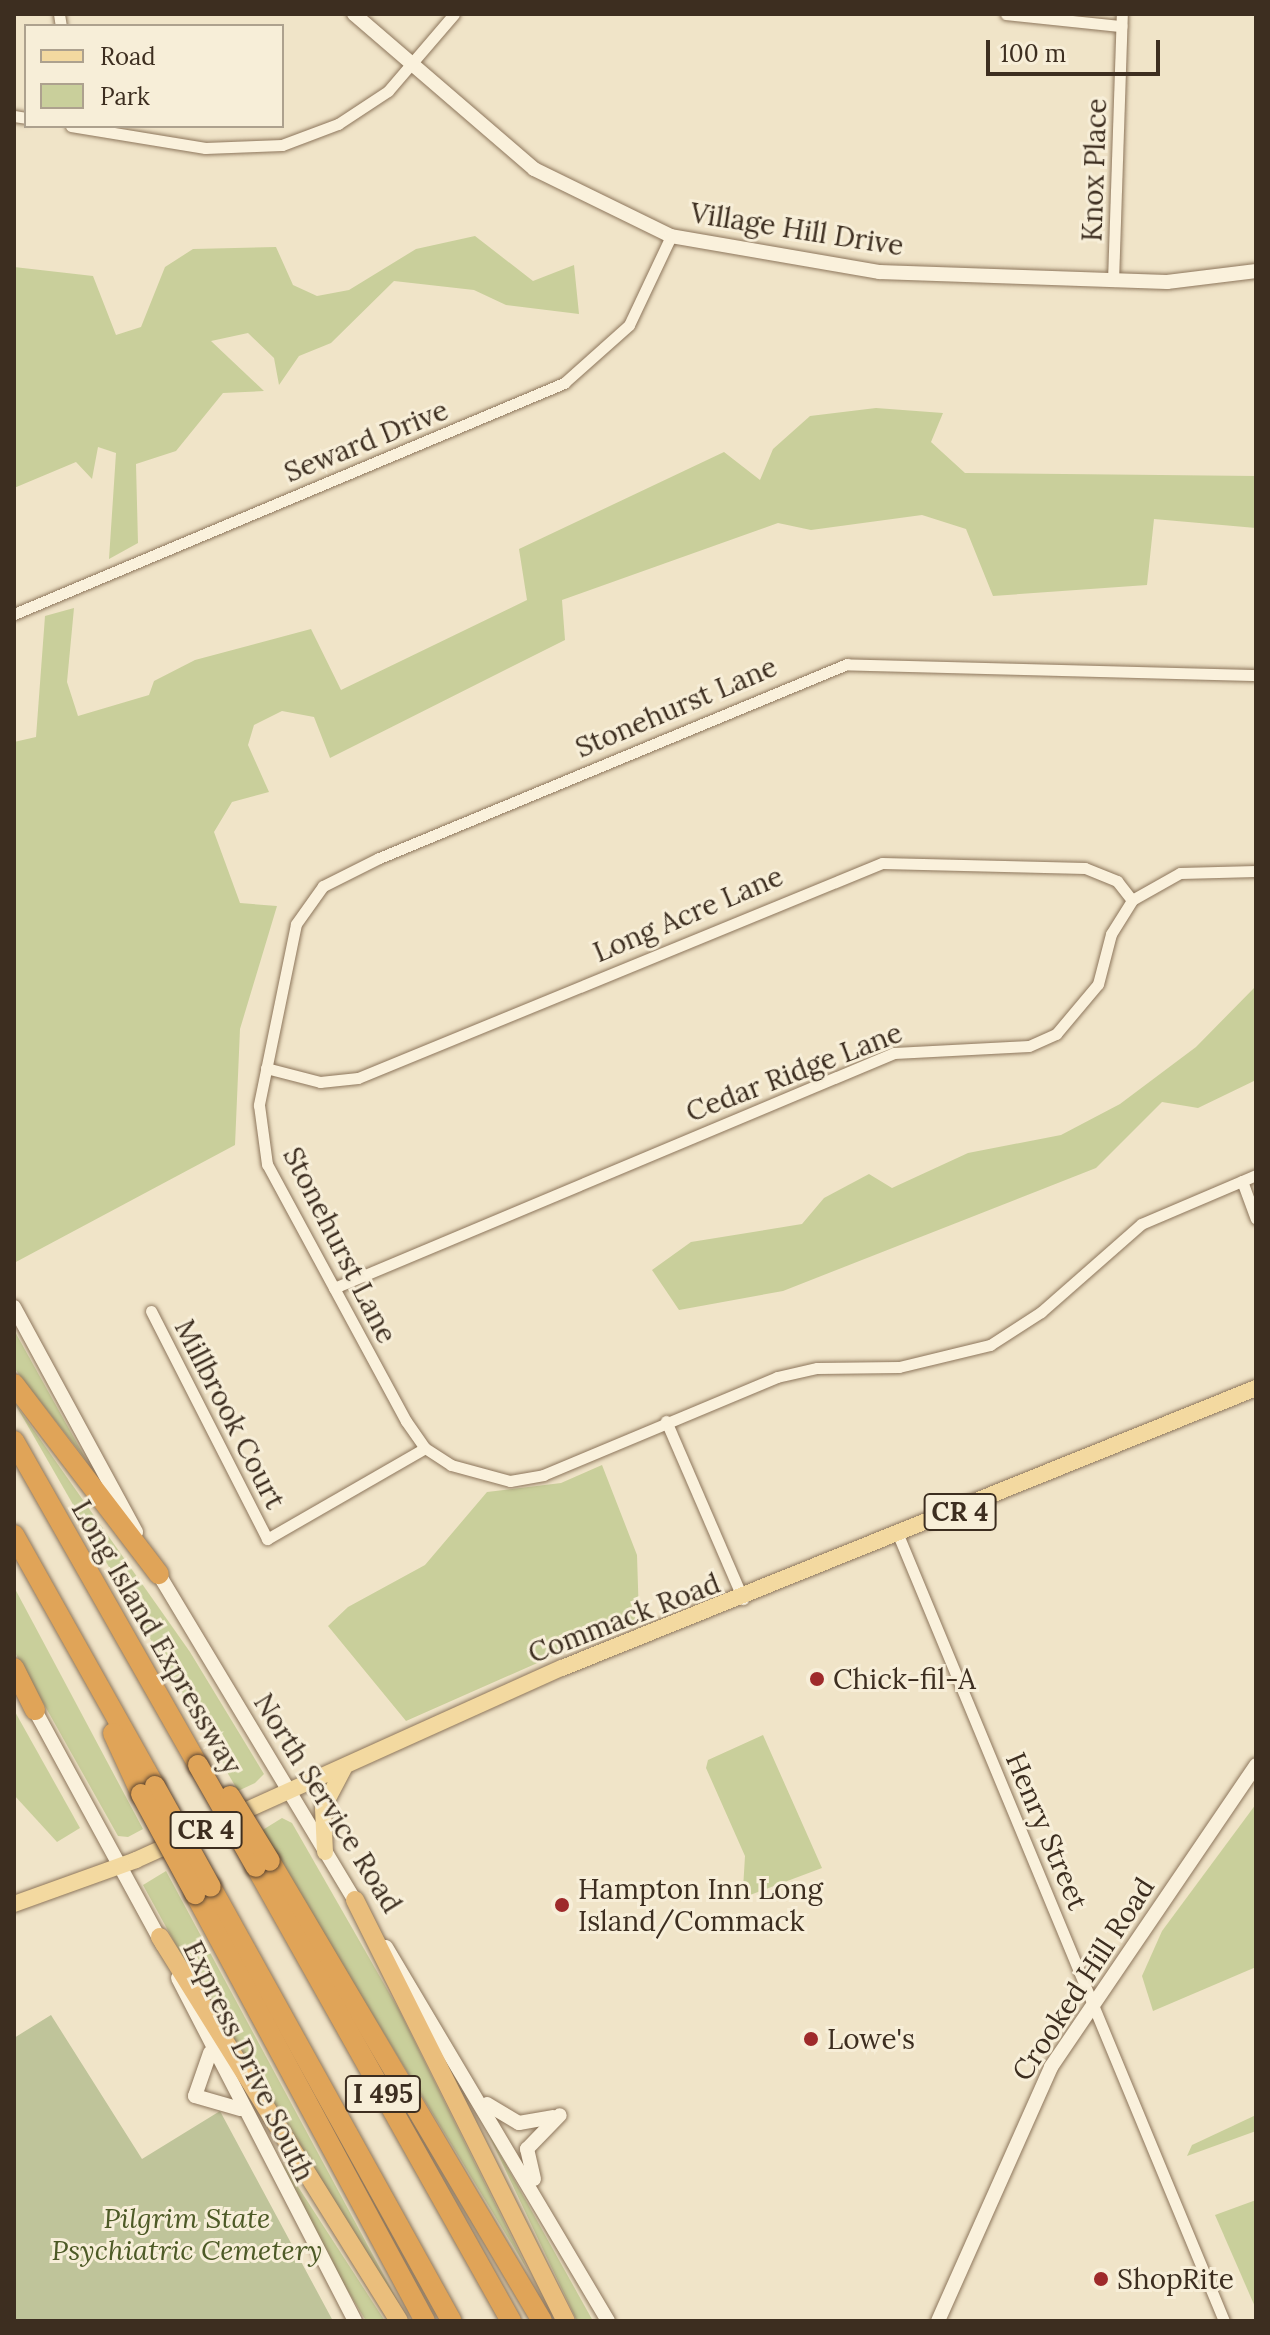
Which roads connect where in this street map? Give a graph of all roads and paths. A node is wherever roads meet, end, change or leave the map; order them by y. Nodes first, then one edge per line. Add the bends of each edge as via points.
1 (354, 14) edge
2 (454, 14) edge
3 (1006, 14) edge
4 (1122, 20) edge
5 (410, 69) junction
6 (83, 128) edge
7 (671, 236) junction
8 (1256, 271) edge
9 (1113, 281) junction
10 (14, 614) edge
11 (1256, 675) edge
12 (1256, 871) edge
13 (1132, 900) junction
14 (266, 1068) junction
15 (1256, 1175) edge
16 (1242, 1181) junction
17 (1256, 1219) edge
18 (334, 1288) junction
19 (14, 1307) edge
20 (151, 1311) dead end
21 (14, 1384) edge
22 (1256, 1388) edge
23 (666, 1421) junction
24 (14, 1441) edge
25 (425, 1448) junction
26 (14, 1535) edge
27 (899, 1537) junction
28 (159, 1574) junction
29 (743, 1599) junction
30 (14, 1668) edge
31 (14, 1676) edge
32 (35, 1710) junction
33 (1256, 1765) edge
34 (344, 1768) junction
35 (290, 1793) junction
36 (325, 1852) junction
37 (263, 1864) junction
38 (121, 1865) junction
39 (203, 1890) junction
40 (355, 1900) junction
41 (14, 1904) edge
42 (160, 1937) junction
43 (1093, 2003) junction
44 (211, 2049) junction
45 (477, 2095) junction
46 (241, 2109) junction
47 (541, 2202) junction
48 (581, 2273) junction
49 (355, 2321) edge
50 (399, 2321) edge
51 (425, 2321) edge
52 (452, 2321) edge
53 (511, 2321) edge
54 (542, 2321) edge
55 (566, 2321) edge
56 (608, 2321) edge
57 (620, 2321) edge
58 (938, 2321) edge
59 (1224, 2321) edge

1 - 5 main road, Village Hill Drive
2 - 5 street
3 - 4 street
4 - 9 street, Knox Place
5 - 6 street via 361,112 282,145 205,148
5 - 7 main road, Village Hill Drive via 534,169
7 - 9 main road, Village Hill Drive via 879,272
7 - 10 street, Seward Drive via 629,325 564,383
8 - 9 main road, Village Hill Drive
11 - 14 street, Stonehurst Lane via 847,664 812,675 323,886 296,924
12 - 13 street, Cedar Ridge Lane via 1180,873
13 - 14 street, Long Acre Lane via 1117,881 1085,868 882,863 358,1078 320,1082
13 - 18 street, Cedar Ridge Lane via 1111,934 1098,984 1056,1034 1029,1046 894,1053
14 - 18 street, Stonehurst Lane via 259,1105 267,1164
15 - 16 street
16 - 17 street
16 - 23 street via 1141,1224 1041,1312 990,1345 899,1367 817,1368 741,1388
18 - 25 street, Stonehurst Lane
19 - 28 main road, North Service Road
20 - 25 street, Millbrook Court via 267,1539
21 - 28 highway
22 - 27 main road, Commack Road / CR 4
23 - 25 street via 543,1475 510,1481 451,1465
23 - 29 street
24 - 37 highway, Long Island Expressway, bridge via 123,1635
26 - 39 highway, I 495, bridge
27 - 29 main road, Commack Road / CR 4
27 - 43 street, Henry Street
28 - 35 main road, North Service Road
29 - 34 main road, Commack Road / CR 4 via 562,1668
30 - 32 highway
31 - 32 main road, Express Drive South
32 - 38 main road, Express Drive South
33 - 43 main road, Crooked Hill Road
34 - 35 main road, Commack Road / CR 4
34 - 36 main road via 323,1808
35 - 36 main road, North Service Road
35 - 38 main road, Commack Road / CR 4
36 - 40 main road, North Service Road
37 - 53 highway, I 495
37 - 54 highway
38 - 41 main road, Commack Road / CR 4
38 - 42 main road, Express Drive South
39 - 51 highway
39 - 52 highway, I 495
40 - 45 main road, North Service Road
40 - 55 highway
42 - 44 main road, Express Drive South
42 - 50 highway
43 - 58 main road, Crooked Hill Road via 1029,2109
43 - 59 street, Henry Street
44 - 46 main road, Express Drive South
44 - 46 main road via 209,2072 195,2096
45 - 47 main road, North Service Road
45 - 47 main road via 519,2123 560,2115 527,2149
46 - 49 main road, Express Drive South
47 - 48 main road, North Service Road
48 - 56 main road, North Service Road
48 - 57 main road

